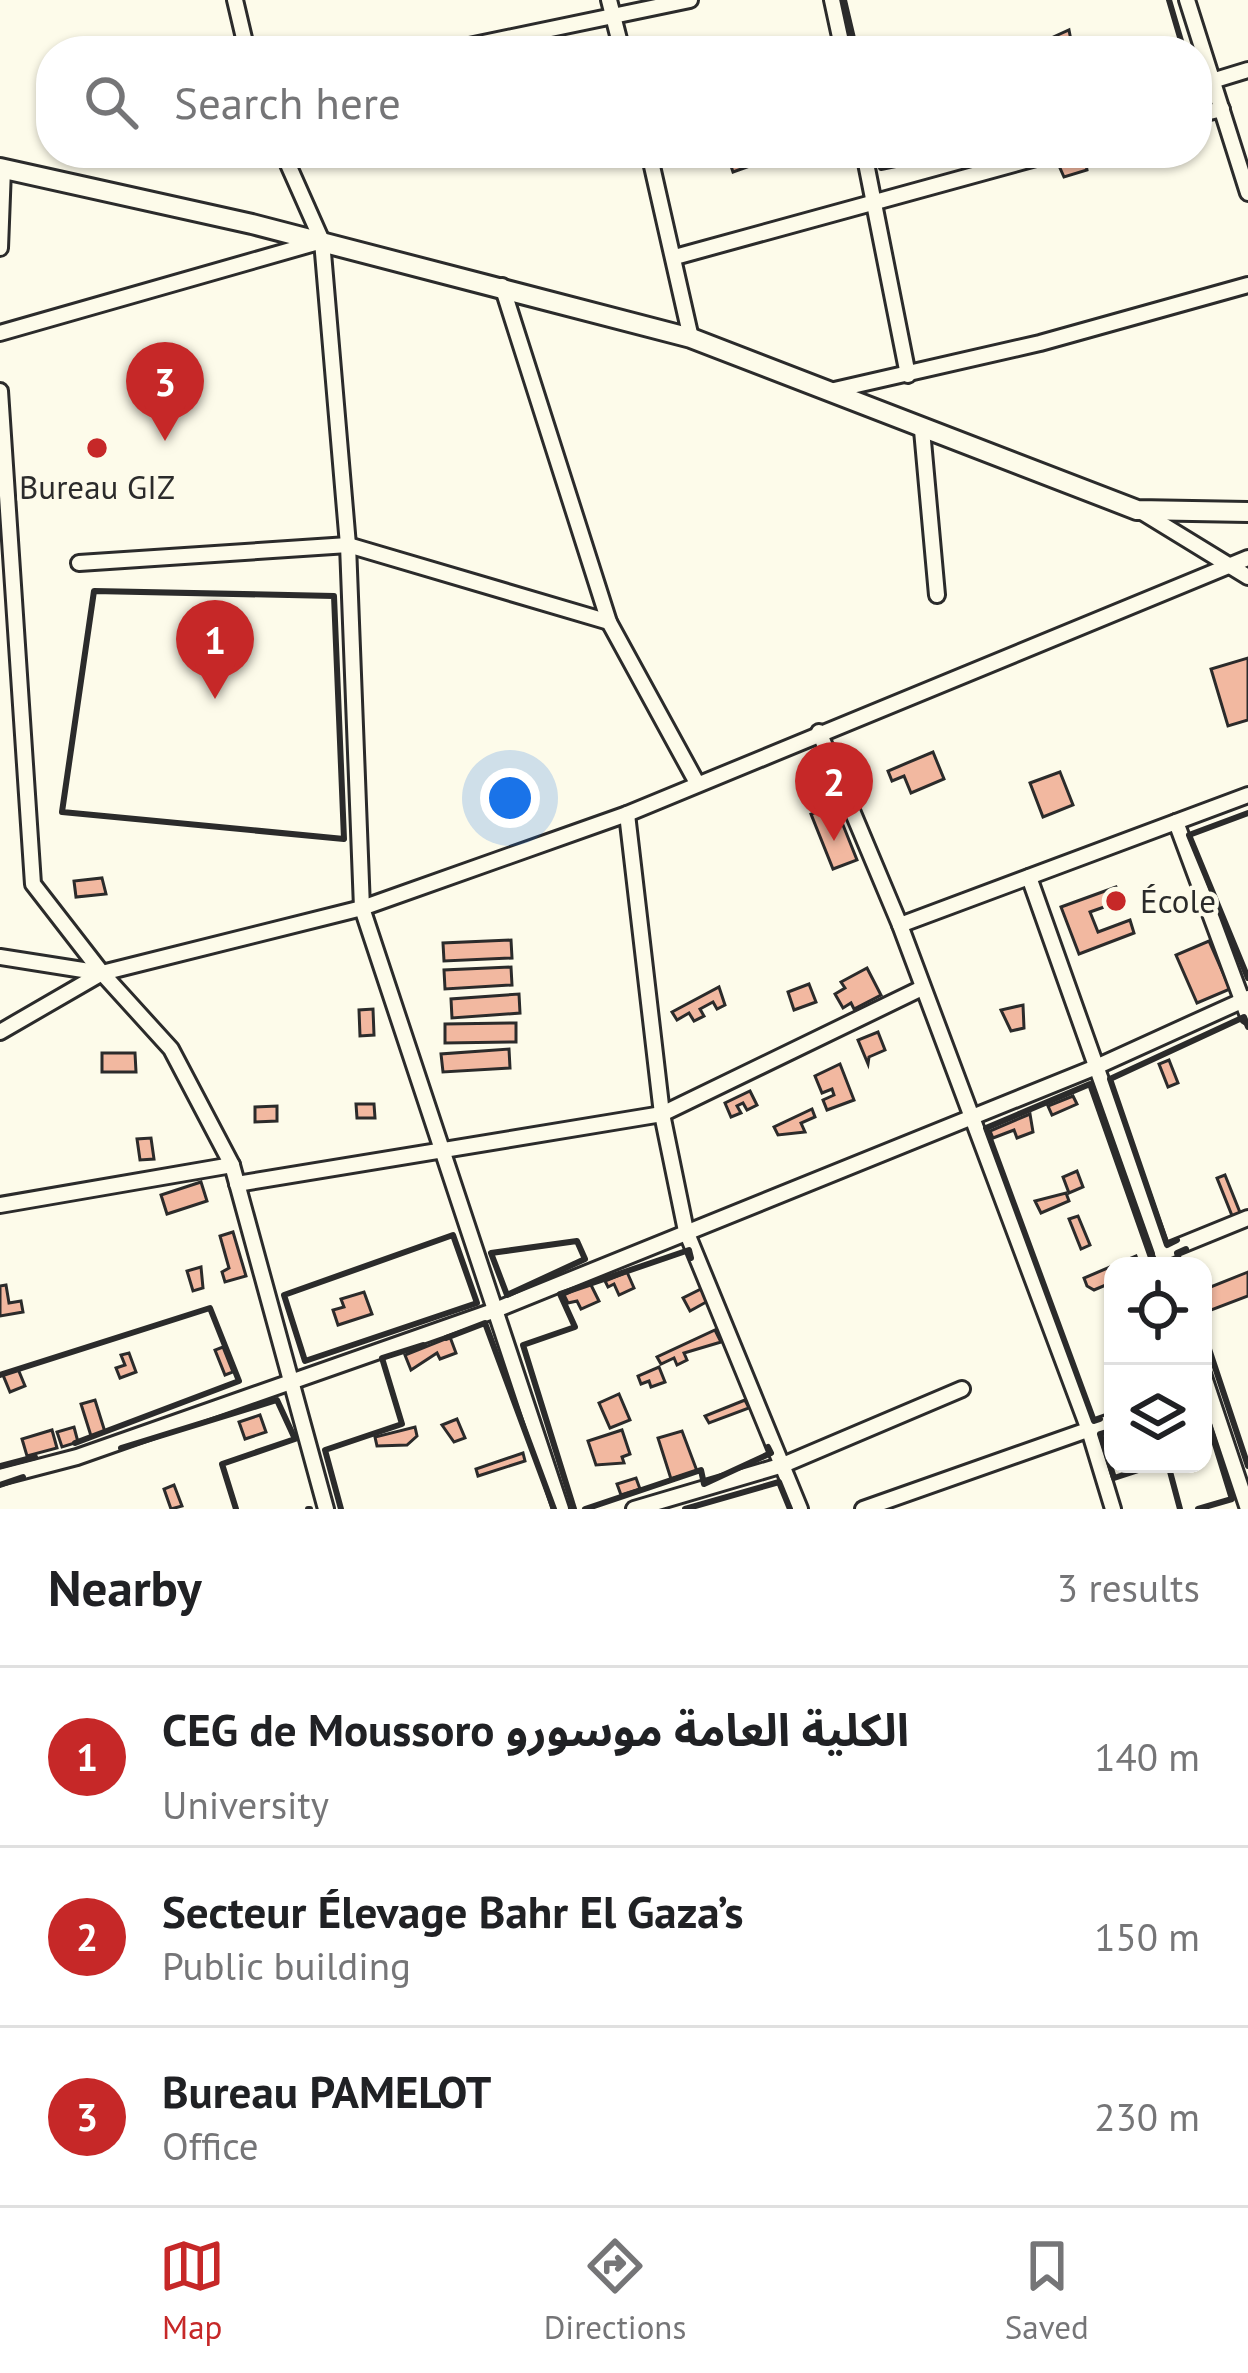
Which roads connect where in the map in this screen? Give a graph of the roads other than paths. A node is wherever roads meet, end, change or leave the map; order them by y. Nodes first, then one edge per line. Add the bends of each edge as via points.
1 (235, 0) edge
2 (609, 0) edge
3 (690, 0) edge
4 (832, 0) edge
5 (1186, 0) edge
6 (614, 17) junction
7 (243, 36) edge
8 (520, 36) edge
9 (618, 36) edge
10 (840, 36) edge
11 (1198, 36) edge
12 (1248, 70) edge
13 (1212, 81) joint
14 (1222, 109) junction
15 (1212, 112) edge
16 (290, 168) edge
17 (653, 168) edge
18 (866, 168) edge
19 (996, 168) edge
20 (2, 169) edge
21 (1248, 193) edge
22 (873, 200) junction
23 (322, 242) junction
24 (0, 248) edge
25 (675, 257) junction
26 (1248, 285) edge
27 (502, 286) junction
28 (0, 333) edge
29 (692, 338) junction
30 (908, 374) junction
31 (0, 392) edge
32 (824, 392) junction
33 (922, 430) junction
34 (1137, 510) junction
35 (1248, 512) edge
36 (348, 544) junction
37 (1240, 561) edge
38 (79, 563) dead end
39 (1248, 577) edge
40 (937, 595) dead end
41 (608, 622) junction
42 (819, 732) junction
43 (697, 783) junction
44 (1248, 795) edge
45 (627, 814) junction
46 (1176, 821) junction
47 (1029, 877) junction
48 (362, 908) junction
49 (900, 925) junction
50 (0, 957) edge
51 (102, 974) junction
52 (922, 988) junction
53 (1245, 999) edge
54 (1248, 1016) edge
55 (0, 1032) edge
56 (1096, 1067) junction
57 (662, 1114) junction
58 (968, 1115) junction
59 (440, 1149) junction
60 (232, 1166) junction
61 (237, 1184) junction
62 (0, 1205) edge
63 (1248, 1218) edge
64 (686, 1231) junction
65 (1164, 1257) edge
66 (1171, 1257) edge
67 (494, 1311) junction
68 (290, 1380) junction
69 (962, 1389) dead end
70 (1212, 1408) edge
71 (1104, 1424) edge
72 (1089, 1430) junction
73 (783, 1465) junction
74 (0, 1477) edge
75 (1246, 1508) edge
76 (326, 1509) edge
77 (561, 1509) edge
78 (634, 1509) edge
79 (800, 1509) edge
80 (863, 1509) edge
81 (1113, 1509) edge

1 - 7 street
2 - 6 street
3 - 6 street
4 - 10 street
5 - 11 street
6 - 8 street
6 - 9 street
12 - 13 street
13 - 14 street
14 - 15 street
14 - 21 street
16 - 23 street
17 - 25 street
18 - 22 street
19 - 22 street
20 - 23 main road
20 - 24 street
22 - 25 street
22 - 30 street
23 - 27 main road
23 - 28 street
23 - 36 street
25 - 29 street
26 - 30 street
27 - 29 main road
27 - 41 street
29 - 32 main road
30 - 32 street
31 - 51 street via 33,884
32 - 33 main road
33 - 34 main road
33 - 40 street
34 - 35 main road
34 - 37 street
36 - 38 street
36 - 41 street
36 - 48 street
37 - 39 street
37 - 42 street
41 - 43 street
42 - 43 street
42 - 49 street
43 - 45 street
44 - 46 street
45 - 48 street
45 - 57 street
46 - 47 street
46 - 53 street
47 - 49 street
47 - 56 street
48 - 51 street
48 - 59 street
49 - 52 street
50 - 51 street
51 - 55 street
51 - 60 street via 171,1049
52 - 57 street
52 - 58 street
53 - 54 street
53 - 56 street
56 - 58 street
56 - 65 street
57 - 59 street
57 - 64 street
58 - 64 street
58 - 72 street
59 - 61 street
59 - 67 street
60 - 61 street
60 - 62 street
61 - 68 street
63 - 66 street
64 - 67 street
64 - 73 street
67 - 68 street
67 - 77 street
68 - 74 street
68 - 76 street
69 - 73 street
70 - 75 street
71 - 72 street
72 - 80 street
72 - 81 street
73 - 78 street
73 - 79 street

